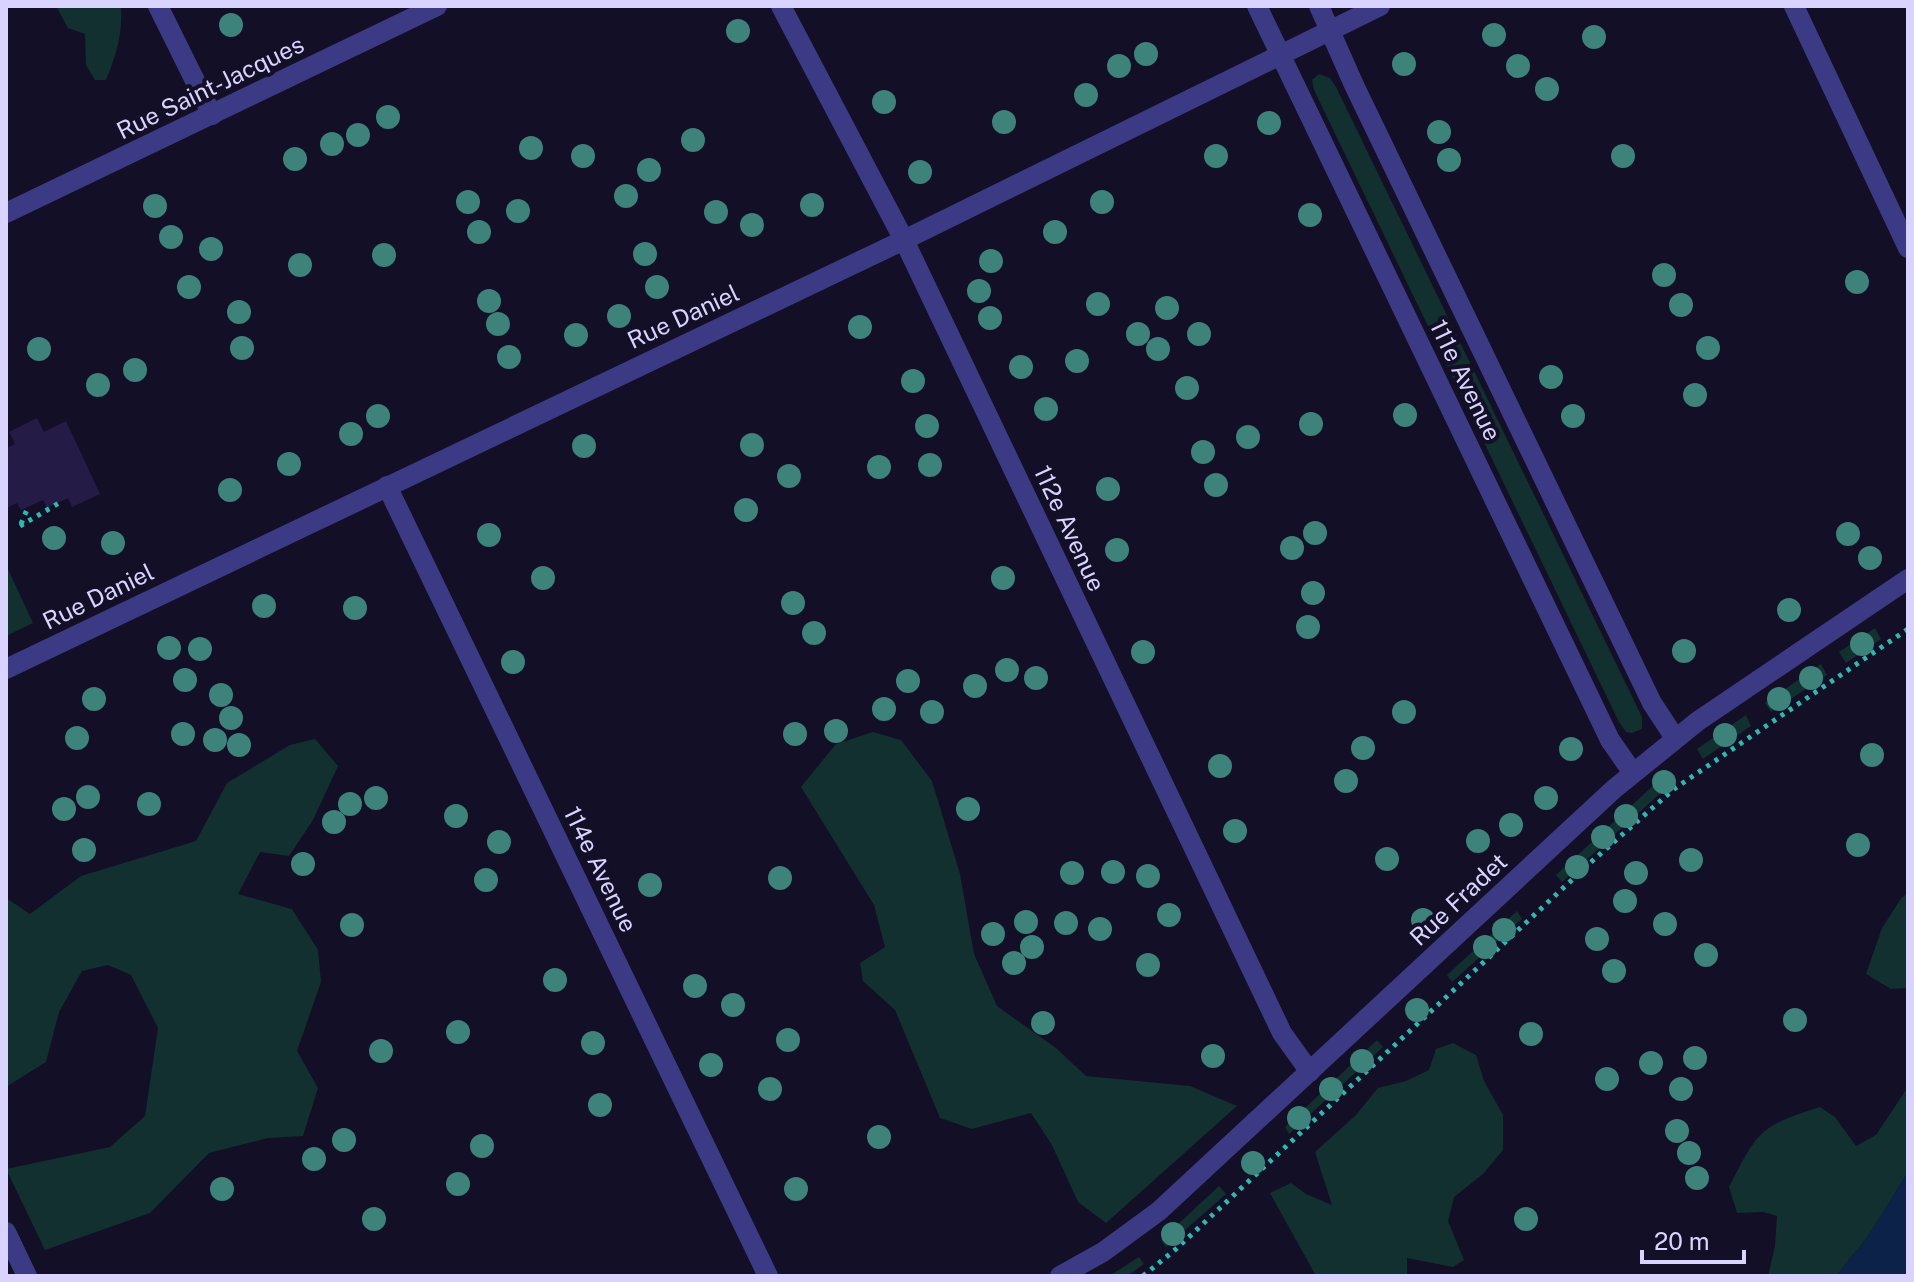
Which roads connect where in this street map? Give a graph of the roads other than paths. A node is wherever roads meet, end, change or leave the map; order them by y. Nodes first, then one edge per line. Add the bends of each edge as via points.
1 (158, 6) edge
2 (437, 6) edge
3 (781, 6) edge
4 (1257, 6) edge
5 (1319, 6) edge
6 (1380, 6) edge
7 (1794, 6) edge
8 (1330, 30) junction
9 (1281, 55) junction
10 (212, 115) junction
11 (6, 213) edge
12 (904, 240) junction
13 (1908, 248) edge
14 (387, 486) junction
15 (1908, 579) edge
16 (6, 669) edge
17 (1675, 738) junction
18 (1633, 773) junction
19 (1310, 1072) junction
20 (6, 1232) edge
21 (27, 1276) edge
22 (768, 1276) edge
23 (1060, 1276) edge

1 - 10 street
2 - 10 street, Rue Saint-Jacques
3 - 12 street, 112e Avenue
4 - 9 street, 111e Avenue
5 - 8 street, 111e Avenue
6 - 8 street, Rue Daniel
7 - 13 street
8 - 9 street, Rue Daniel
8 - 17 street, 111e Avenue via 1652,703
9 - 12 street, Rue Daniel
9 - 18 street, 111e Avenue via 1610,740
10 - 11 street, Rue Saint-Jacques
12 - 14 street, Rue Daniel
12 - 19 street, 112e Avenue via 1282,1033
14 - 16 street, Rue Daniel
14 - 22 street, 114e Avenue
15 - 17 street, Rue Fradet
17 - 18 street, Rue Fradet
18 - 19 street, Rue Fradet
19 - 23 street, Rue Fradet via 1142,1225
20 - 21 street

